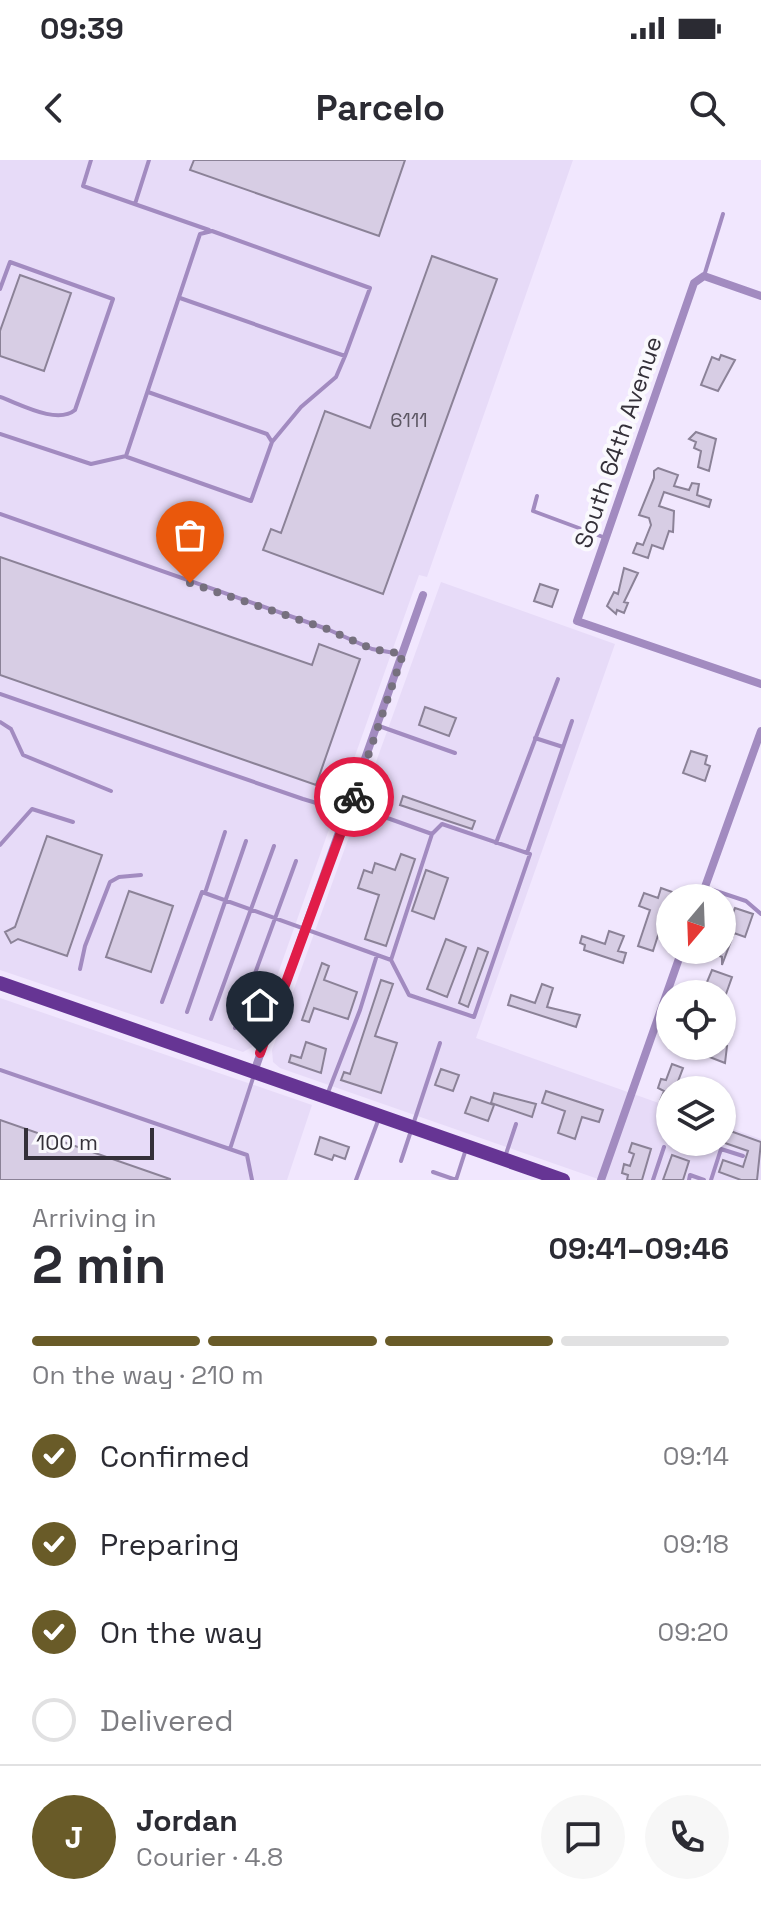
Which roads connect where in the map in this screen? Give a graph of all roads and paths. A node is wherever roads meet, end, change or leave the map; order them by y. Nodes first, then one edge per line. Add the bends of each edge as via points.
1 (91, 160) edge
2 (149, 160) edge
3 (135, 204) junction
4 (723, 214) dead end
5 (212, 231) junction
6 (701, 276) junction
7 (0, 289) edge
8 (761, 296) edge
9 (179, 298) junction
10 (345, 356) junction
11 (148, 392) junction
12 (0, 397) edge
13 (0, 434) edge
14 (272, 442) junction
15 (126, 456) junction
16 (537, 496) dead end
17 (0, 514) edge
18 (606, 538) junction
19 (423, 595) dead end
20 (403, 654) junction
21 (558, 679) dead end
22 (761, 684) edge
23 (0, 694) edge
24 (572, 721) dead end
25 (0, 722) edge
26 (379, 726) junction
27 (761, 731) edge
28 (535, 738) junction
29 (563, 747) junction
30 (455, 753) dead end
31 (111, 791) dead end
32 (351, 805) junction
33 (73, 822) dead end
34 (225, 832) dead end
35 (432, 834) junction
36 (246, 841) dead end
37 (496, 843) junction
38 (0, 845) edge
39 (274, 846) dead end
40 (527, 853) junction
41 (296, 861) dead end
42 (141, 875) dead end
43 (706, 884) edge
44 (205, 893) junction
45 (736, 898) edge
46 (225, 901) junction
47 (250, 910) junction
48 (761, 914) edge
49 (275, 919) junction
50 (307, 930) junction
51 (377, 955) junction
52 (391, 960) junction
53 (677, 964) edge
54 (80, 969) dead end
55 (0, 983) edge
56 (162, 1002) dead end
57 (187, 1012) dead end
58 (211, 1019) dead end
59 (235, 1028) dead end
60 (440, 1043) dead end
61 (0, 1070) edge
62 (254, 1072) junction
63 (326, 1097) junction
64 (380, 1116) junction
65 (516, 1124) dead end
66 (413, 1127) junction
67 (467, 1146) junction
68 (230, 1149) junction
69 (661, 1156) edge
70 (743, 1156) dead end
71 (504, 1159) junction
72 (401, 1161) dead end
73 (433, 1172) dead end
74 (252, 1180) edge
75 (356, 1180) edge
76 (456, 1180) edge
77 (563, 1180) edge
78 (601, 1180) edge
79 (653, 1180) edge
80 (689, 1180) edge
81 (704, 1180) edge
82 (711, 1180) edge

1 - 3 lane via 83,186
2 - 3 lane
3 - 5 lane
4 - 6 lane
5 - 9 lane via 200,234
5 - 10 lane via 370,288
6 - 8 street
6 - 18 street, South 64th Avenue
7 - 12 lane via 10,262 113,299 75,410 56,416
9 - 10 lane
9 - 11 lane
10 - 14 lane via 336,377
11 - 14 lane via 267,434
11 - 15 lane
13 - 15 lane via 91,464
14 - 15 lane via 251,501
16 - 18 lane via 533,511
17 - 20 lane via 372,649
18 - 22 street, South 64th Avenue via 577,621
19 - 20 street
20 - 26 street
21 - 28 lane
23 - 32 lane via 303,799 333,808
24 - 29 lane
25 - 31 lane via 11,729 23,755
26 - 30 lane
26 - 32 street
27 - 43 street
28 - 29 lane
28 - 37 lane
29 - 40 lane
32 - 35 lane
32 - 50 street
33 - 38 lane via 32,809
34 - 44 lane
35 - 37 lane via 442,824
35 - 52 lane
36 - 46 lane
37 - 40 lane
39 - 47 lane
40 - 52 lane via 474,1017 409,995
41 - 49 lane
42 - 54 lane via 110,882
44 - 46 lane
44 - 56 lane via 199,893
45 - 48 lane
46 - 47 lane
46 - 57 lane
47 - 49 lane
47 - 58 lane
49 - 50 lane
49 - 59 lane
50 - 51 lane
50 - 62 street
51 - 52 lane
51 - 63 lane
53 - 78 street
55 - 62 main road
60 - 66 lane
61 - 68 lane
62 - 63 main road
62 - 68 lane
63 - 64 main road
64 - 66 main road
64 - 75 lane
65 - 71 lane
66 - 67 main road
66 - 72 lane
67 - 71 main road
67 - 76 lane
68 - 74 lane via 247,1155
69 - 79 lane
70 - 82 lane via 721,1149
71 - 77 main road
73 - 76 lane
80 - 81 lane via 690,1175

